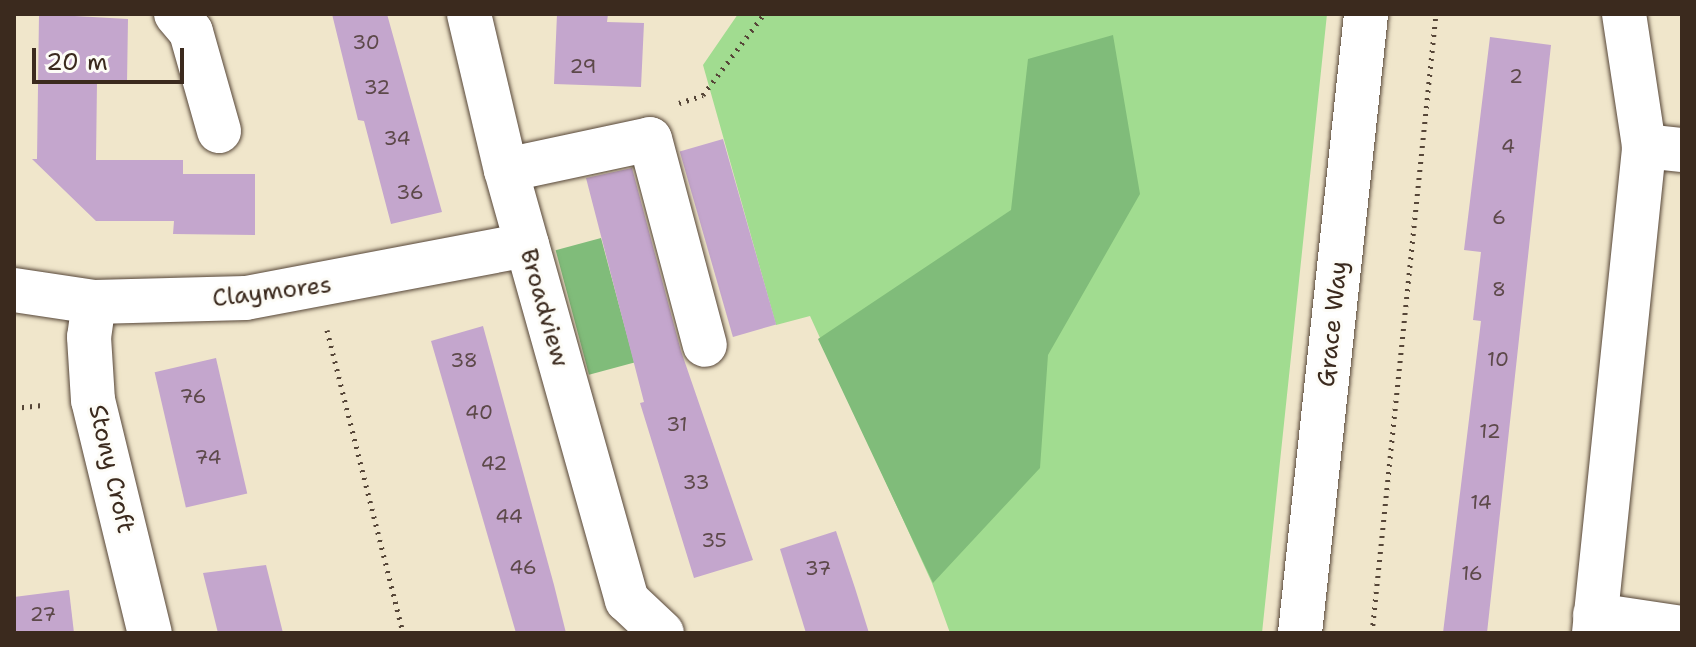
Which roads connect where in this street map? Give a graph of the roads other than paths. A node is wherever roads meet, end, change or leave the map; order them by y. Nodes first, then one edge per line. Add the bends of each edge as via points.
1 (176, 14) edge
2 (469, 14) edge
3 (1366, 14) edge
4 (1624, 14) edge
5 (219, 131) dead end
6 (1663, 148) edge
7 (506, 170) junction
8 (527, 245) junction
9 (14, 290) edge
10 (94, 302) junction
11 (705, 345) dead end
12 (633, 616) edge
13 (1595, 624) edge
14 (1682, 628) edge
15 (150, 633) edge
16 (662, 633) edge
17 (1300, 633) edge

1 - 5 street via 191,32
2 - 7 street, Broadview
3 - 17 street, Grace Way
4 - 6 street
6 - 13 street
7 - 8 street, Broadview
7 - 11 street via 650,139
8 - 10 street, Claymores via 317,288 177,303
8 - 12 street, Broadview
9 - 10 street, Claymores
10 - 15 street, Stony Croft via 89,337 93,400
12 - 16 street, Broadview
13 - 14 street

